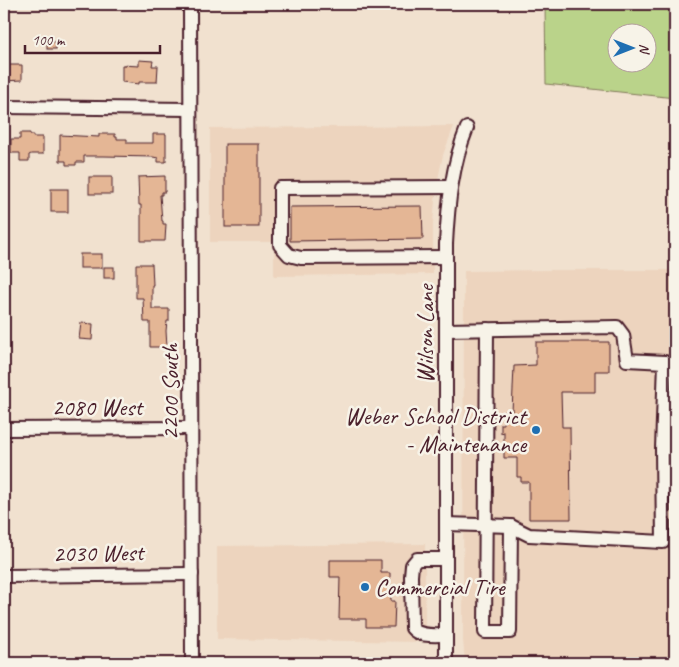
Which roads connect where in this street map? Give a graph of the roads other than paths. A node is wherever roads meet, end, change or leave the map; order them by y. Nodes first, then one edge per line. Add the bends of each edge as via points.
1 (190, 4) edge
2 (4, 108) edge
3 (190, 114) junction
4 (468, 128) dead end
5 (451, 187) junction
6 (446, 257) junction
7 (486, 329) junction
8 (446, 330) junction
9 (191, 428) junction
10 (4, 429) edge
11 (446, 524) junction
12 (485, 525) junction
13 (511, 526) junction
14 (446, 559) junction
15 (192, 574) junction
16 (4, 576) edge
17 (445, 635) junction
18 (192, 663) edge
19 (446, 663) edge

1 - 3 street, 2200 South
2 - 3 street
3 - 9 street, 2200 South
4 - 5 street, Wilson Lane
5 - 6 street, Wilson Lane
5 - 6 street via 280,188 280,245 289,255 301,258
6 - 8 street, Wilson Lane
7 - 8 street
7 - 12 street
7 - 13 street via 617,327 624,335 627,360 665,362 663,542 529,535
8 - 11 street, Wilson Lane
9 - 10 street, 2080 West
9 - 15 street, 2200 South
11 - 12 street
11 - 14 street, Wilson Lane
12 - 13 street
12 - 13 street via 485,632 510,632
14 - 17 street, Wilson Lane
14 - 17 street via 416,559 411,576 412,628 422,634
15 - 16 street, 2030 West
15 - 18 street, 2200 South
17 - 19 street, Wilson Lane

